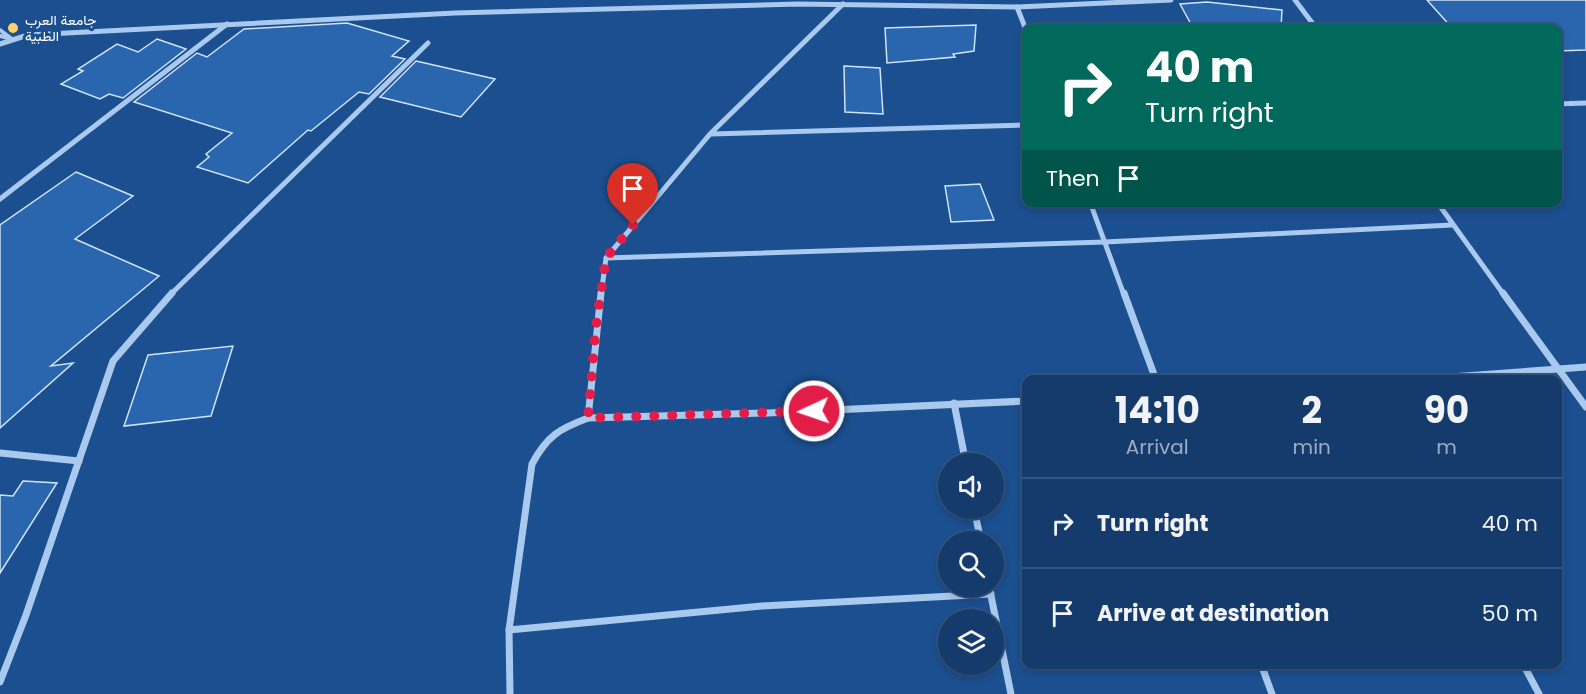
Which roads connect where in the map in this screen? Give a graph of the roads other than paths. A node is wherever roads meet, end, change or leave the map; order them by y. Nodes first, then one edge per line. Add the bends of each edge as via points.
1 (1171, 0) edge
2 (1295, 0) edge
3 (843, 4) junction
4 (1017, 7) junction
5 (227, 24) junction
6 (1024, 24) edge
7 (1313, 24) edge
8 (0, 30) edge
9 (0, 36) edge
10 (12, 39) junction
11 (428, 43) dead end
12 (0, 44) edge
13 (1586, 103) edge
14 (1562, 105) edge
15 (1022, 124) edge
16 (710, 134) junction
17 (0, 199) edge
18 (1092, 207) edge
19 (1440, 207) edge
20 (1452, 225) junction
21 (1104, 242) junction
22 (606, 258) junction
23 (1586, 367) edge
24 (1558, 368) junction
25 (1153, 375) edge
26 (1472, 375) edge
27 (1022, 401) edge
28 (954, 402) junction
29 (1586, 407) edge
30 (588, 418) junction
31 (0, 453) edge
32 (964, 453) edge
33 (79, 461) junction
34 (938, 594) edge
35 (991, 597) edge
36 (508, 630) junction
37 (1263, 669) edge
38 (1526, 669) edge
39 (0, 682) edge
40 (510, 694) edge
41 (1011, 694) edge
42 (1272, 694) edge
43 (1539, 694) edge

1 - 4 street
2 - 7 street
3 - 4 street
3 - 5 street via 455,13
3 - 16 street
4 - 6 street
5 - 10 street
5 - 17 street
8 - 10 lane
9 - 10 lane
10 - 12 street
11 - 33 street via 200,265 112,361
13 - 14 street
15 - 16 street
16 - 22 street
18 - 21 street
19 - 20 street
20 - 21 street
20 - 24 street
21 - 22 street
21 - 25 street
22 - 30 street
23 - 24 street
24 - 26 street
24 - 29 street
27 - 28 street
28 - 30 street
28 - 32 street
30 - 36 street via 561,428 544,441 532,464
31 - 33 street
33 - 39 street
34 - 36 street
35 - 41 street
36 - 40 street
37 - 42 street
38 - 43 street

